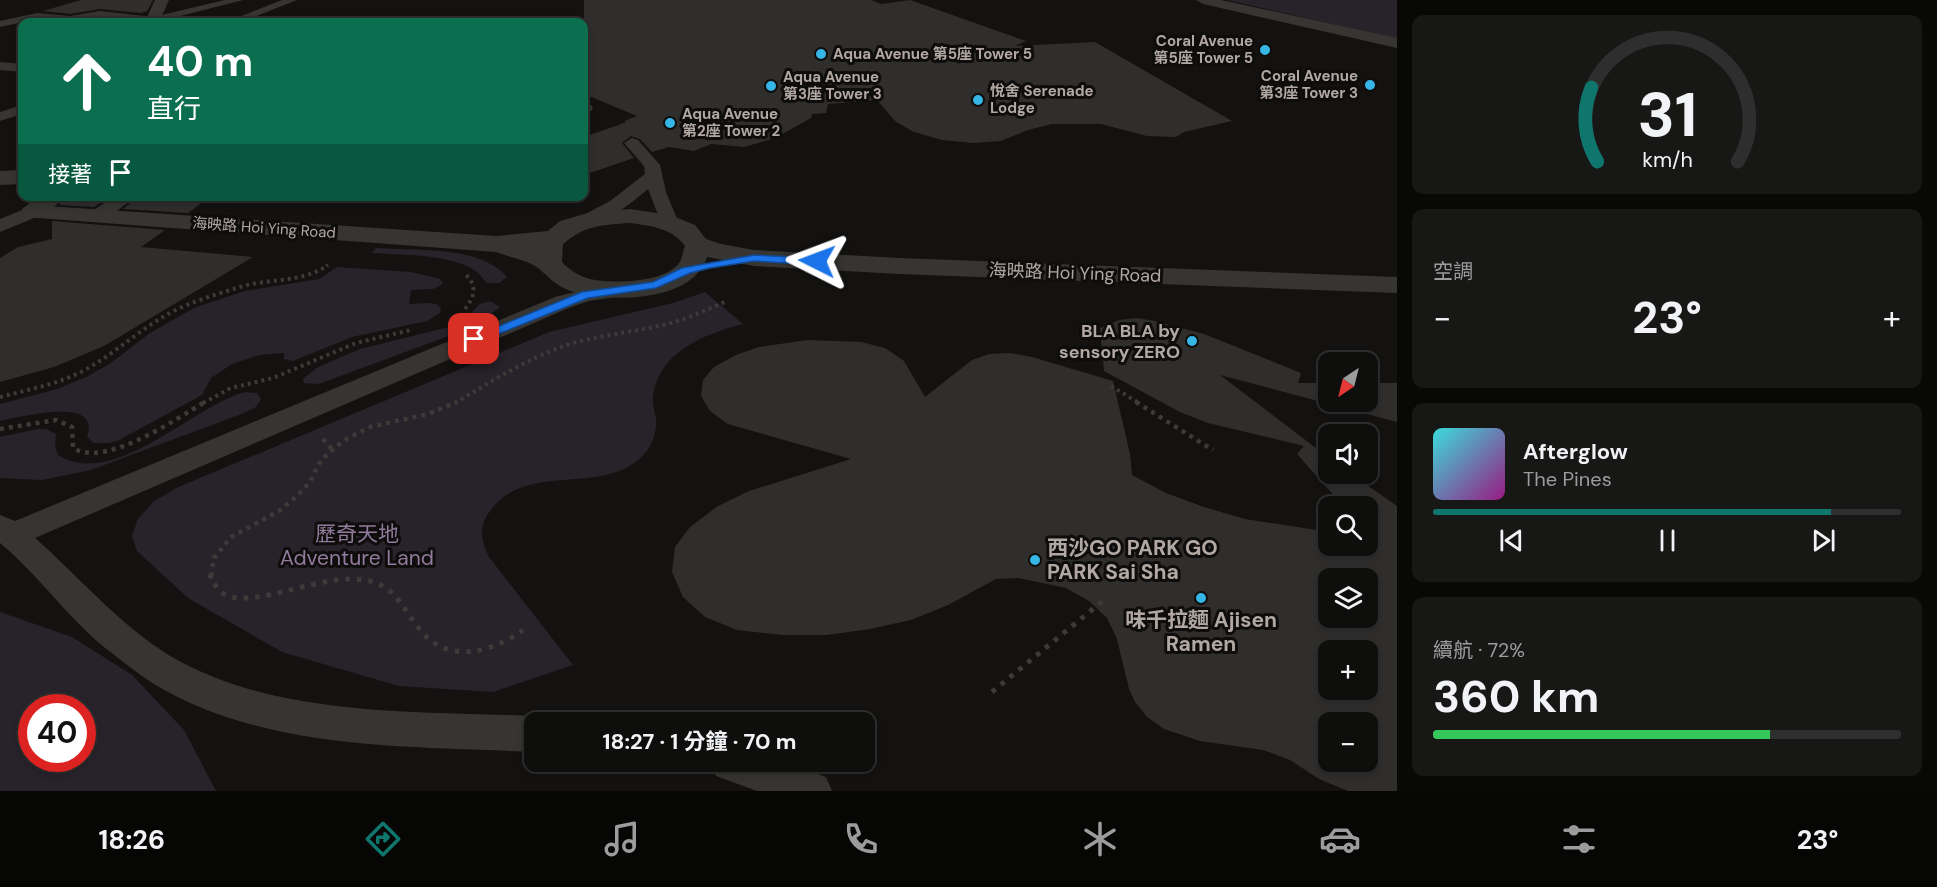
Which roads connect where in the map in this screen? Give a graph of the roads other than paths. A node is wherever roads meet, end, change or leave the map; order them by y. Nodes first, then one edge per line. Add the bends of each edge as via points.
1 (162, 0) edge
2 (238, 0) edge
3 (292, 0) edge
4 (1203, 0) edge
5 (31, 18) edge
6 (59, 18) edge
7 (76, 18) edge
8 (129, 18) edge
9 (152, 18) edge
10 (163, 18) edge
11 (243, 18) edge
12 (18, 23) edge
13 (1, 29) edge
14 (1397, 43) edge
15 (0, 66) edge
16 (18, 68) edge
17 (18, 110) edge
18 (0, 117) edge
19 (632, 143) dead end
20 (653, 176) junction
21 (18, 177) edge
22 (0, 178) edge
23 (46, 201) edge
24 (120, 201) edge
25 (32, 212) junction
26 (96, 216) junction
27 (590, 220) junction
28 (669, 221) junction
29 (0, 225) edge
30 (697, 244) junction
31 (754, 258) junction
32 (559, 271) junction
33 (686, 271) junction
34 (1397, 285) edge
35 (6, 530) edge
36 (524, 733) edge
37 (758, 772) edge
38 (812, 791) edge

1 - 9 street
2 - 10 lane
3 - 11 lane
4 - 14 street
5 - 6 lane
7 - 8 lane via 100,14
12 - 13 lane
15 - 16 lane
17 - 18 lane
19 - 20 lane via 652,165
20 - 27 lane
20 - 28 lane
21 - 22 street
23 - 25 street
24 - 26 lane
25 - 26 street, 海映路 Hoi Ying Road
25 - 29 lane
26 - 32 street, 海映路 Hoi Ying Road via 496,244 528,254
27 - 28 street, 海映路 Hoi Ying Road via 630,215
27 - 32 street, 海映路 Hoi Ying Road via 569,228
28 - 30 street, 海映路 Hoi Ying Road via 690,233
30 - 31 street, 海映路 Hoi Ying Road
30 - 33 street via 698,255
31 - 33 street, 海映路 Hoi Ying Road
31 - 34 street, 海映路 Hoi Ying Road
32 - 33 street, 海映路 Hoi Ying Road via 590,287 631,289 669,280
32 - 35 lane
35 - 36 lane via 123,642 162,669 209,692 263,710 319,720
37 - 38 lane

